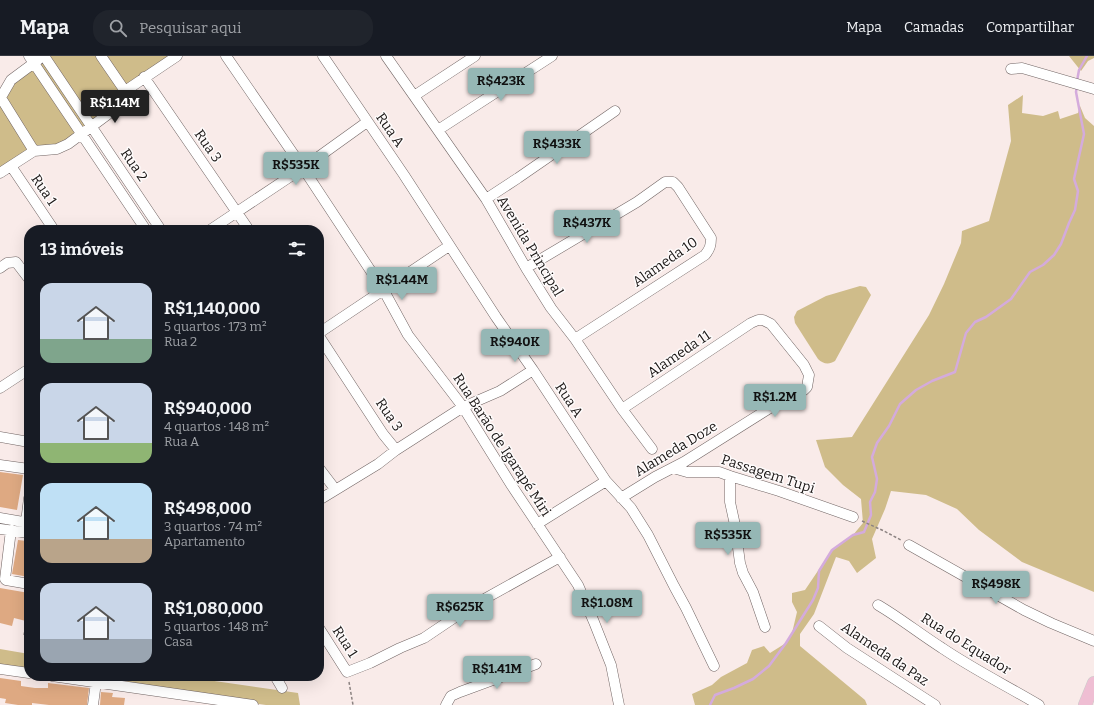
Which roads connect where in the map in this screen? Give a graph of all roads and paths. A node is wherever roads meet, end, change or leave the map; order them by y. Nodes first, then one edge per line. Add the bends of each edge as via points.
1 (44, 56) edge
2 (101, 56) edge
3 (177, 56) edge
4 (226, 56) edge
5 (323, 56) edge
6 (386, 56) edge
7 (475, 56) edge
8 (552, 56) edge
9 (31, 60) edge
10 (1011, 69) dead end
11 (144, 77) junction
12 (1094, 89) edge
13 (125, 92) junction
14 (414, 96) junction
15 (0, 98) edge
16 (615, 111) dead end
17 (368, 122) junction
18 (90, 126) junction
19 (438, 130) junction
20 (80, 133) junction
21 (34, 151) junction
22 (11, 166) junction
23 (303, 168) junction
24 (0, 173) edge
25 (486, 199) junction
26 (237, 212) junction
27 (51, 225) edge
28 (143, 225) edge
29 (158, 225) edge
30 (218, 225) edge
31 (246, 225) edge
32 (449, 246) junction
33 (0, 268) edge
34 (526, 268) junction
35 (24, 272) edge
36 (384, 291) junction
37 (751, 323) joint
38 (324, 331) edge
39 (575, 339) junction
40 (324, 342) edge
41 (533, 370) junction
42 (24, 372) edge
43 (0, 388) edge
44 (463, 407) junction
45 (622, 409) junction
46 (0, 437) edge
47 (24, 441) edge
48 (652, 449) dead end
49 (396, 450) junction
50 (0, 465) edge
51 (24, 468) edge
52 (673, 468) junction
53 (324, 475) edge
54 (730, 476) junction
55 (606, 481) junction
56 (335, 490) junction
57 (324, 496) edge
58 (621, 498) junction
59 (853, 517) joint
60 (0, 518) edge
61 (24, 521) edge
62 (537, 524) junction
63 (0, 529) edge
64 (11, 530) junction
65 (24, 532) edge
66 (909, 545) joint
67 (560, 557) junction
68 (24, 583) edge
69 (878, 605) dead end
70 (819, 626) dead end
71 (765, 627) dead end
72 (324, 636) edge
73 (1094, 641) edge
74 (536, 664) dead end
75 (714, 666) dead end
76 (0, 669) edge
77 (24, 672) edge
78 (347, 672) junction
79 (89, 681) edge
80 (278, 681) edge
81 (96, 682) junction
82 (1094, 684) edge
83 (282, 688) dead end
84 (1087, 704) edge
85 (93, 705) edge
86 (253, 705) edge
87 (353, 705) edge
88 (446, 705) edge
89 (619, 705) edge
90 (935, 705) edge
91 (1039, 705) edge

1 - 9 street
1 - 18 street, Rua 2
2 - 13 street
3 - 11 street
4 - 23 street, Rua Barão de Igarapé Miri
5 - 17 street, Rua A
6 - 14 street, Avenida Principal
7 - 14 street
8 - 19 street
9 - 15 street via 11,80
9 - 20 street, Rua 2
10 - 12 street via 1022,68
11 - 13 street
11 - 26 street, Rua 3
13 - 18 street via 115,109
14 - 19 street, Avenida Principal
15 - 21 street
16 - 25 street
17 - 23 street
17 - 32 street, Rua A
18 - 20 street
18 - 29 street, Rua 2
19 - 25 street, Avenida Principal
20 - 21 street via 62,148
20 - 28 street, Rua 2
21 - 22 street
22 - 24 street
22 - 27 street, Rua 1
23 - 26 street
23 - 36 street, Rua Barão de Igarapé Miri
25 - 34 street, Avenida Principal
26 - 30 street
26 - 31 street, Rua 3
32 - 36 street
32 - 41 street, Rua A
33 - 35 street via 7,263 16,262
34 - 39 street, Avenida Principal via 551,308
34 - 39 street, Alameda 10 via 637,202 665,182 673,182 678,187 711,238 710,247 705,255
36 - 38 street
36 - 44 street, Rua Barão de Igarapé Miri via 408,335
37 - 45 street, Alameda 11
37 - 52 street, Alameda Doze via 763,320 771,324 807,370 807,386
39 - 45 street, Avenida Principal
40 - 49 street, Rua 3
41 - 44 street via 500,391
41 - 55 street, Rua A
42 - 43 street
44 - 49 street
44 - 62 street, Rua Barão de Igarapé Miri
45 - 48 street, Avenida Principal
46 - 47 street
49 - 56 street
50 - 51 street
52 - 54 street, Passagem Tupi via 687,472 718,472
52 - 58 street, Alameda Doze
53 - 56 street
54 - 59 street, Passagem Tupi
54 - 71 street via 730,502 740,563
55 - 58 street, Rua A
55 - 62 street
56 - 57 street
58 - 75 street, Rua A via 631,508 648,535
59 - 66 path
60 - 61 street
62 - 67 street, Rua Barão de Igarapé Miri
63 - 64 street
64 - 65 street
64 - 68 street via 5,579
66 - 73 street via 1024,610
67 - 78 street via 470,607 424,638
67 - 89 street, Rua Barão de Igarapé Miri via 578,585 594,622 611,665
69 - 91 street, Rua do Equador via 968,665
70 - 90 street, Alameda da Paz via 847,648
72 - 78 street, Rua 1
74 - 88 street via 451,696
76 - 77 street
78 - 87 path
79 - 81 street
80 - 83 street
81 - 85 street
81 - 86 street
82 - 84 main road

